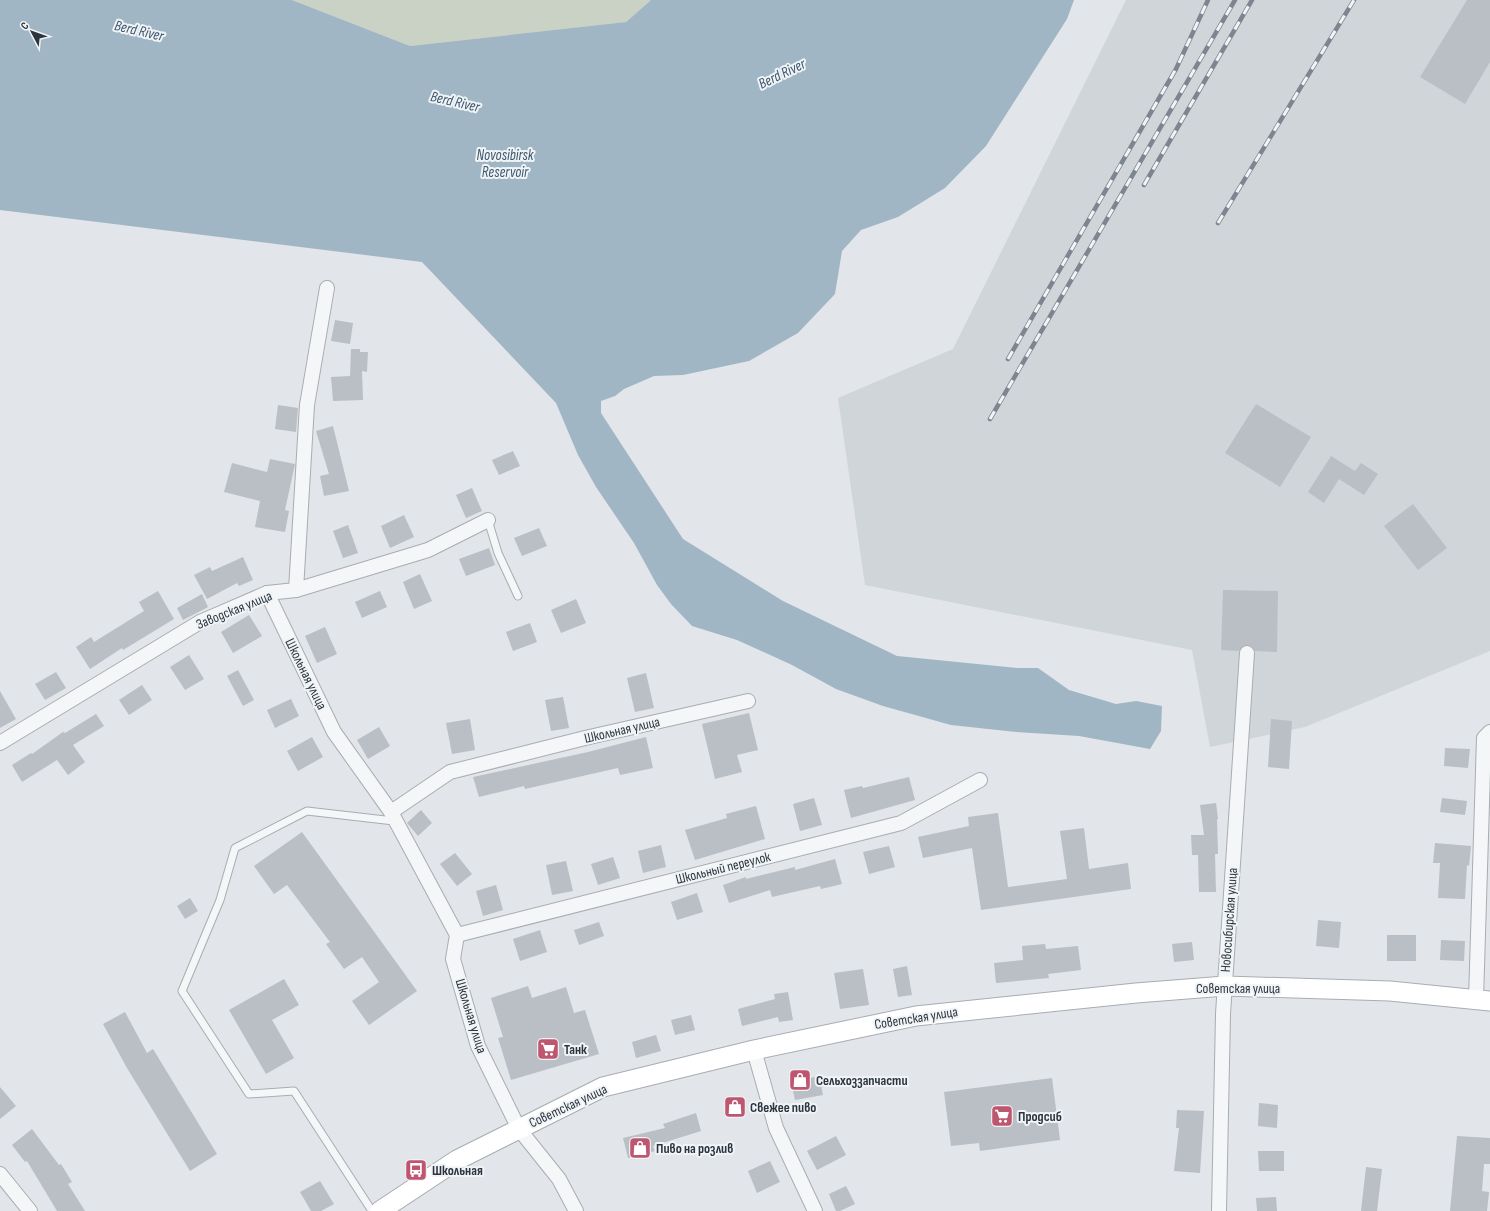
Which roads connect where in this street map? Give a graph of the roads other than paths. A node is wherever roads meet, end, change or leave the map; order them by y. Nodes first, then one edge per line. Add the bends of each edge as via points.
1 (326, 288) dead end
2 (488, 520) joint
3 (296, 590) junction
4 (267, 593) junction
5 (518, 596) dead end
6 (1247, 653) dead end
7 (748, 701) dead end
8 (1488, 736) edge
9 (0, 743) edge
10 (980, 780) dead end
11 (392, 817) junction
12 (458, 935) junction
13 (1225, 986) junction
14 (1483, 1001) edge
15 (754, 1050) junction
16 (519, 1129) junction
17 (0, 1174) edge
18 (30, 1211) edge
19 (372, 1211) edge
20 (380, 1211) edge
21 (576, 1211) edge
22 (815, 1211) edge
23 (1219, 1211) edge

1 - 3 street via 307,405
2 - 3 street, Заводская улица via 428,550
2 - 5 lane via 498,553
3 - 4 street, Заводская улица
4 - 9 street, Заводская улица via 200,622
4 - 11 street, Школьная улица via 334,732
6 - 13 street, Новосибирская улица
7 - 11 street, Школьная улица via 450,772
8 - 14 street
10 - 12 street, Школьный переулок via 901,823
11 - 12 street, Школьная улица
11 - 19 lane via 307,811 235,848 220,900 182,990 249,1094 294,1092
12 - 16 street, Школьная улица via 454,959 478,1046
13 - 14 main road, Советская улица via 1390,991
13 - 15 main road, Советская улица via 916,1016
13 - 23 street, Новосибирская улица
15 - 16 main road, Советская улица via 604,1087
15 - 22 street via 776,1128
16 - 20 main road, Советская улица via 457,1160
16 - 21 street, Школьная улица via 559,1179
17 - 18 street

